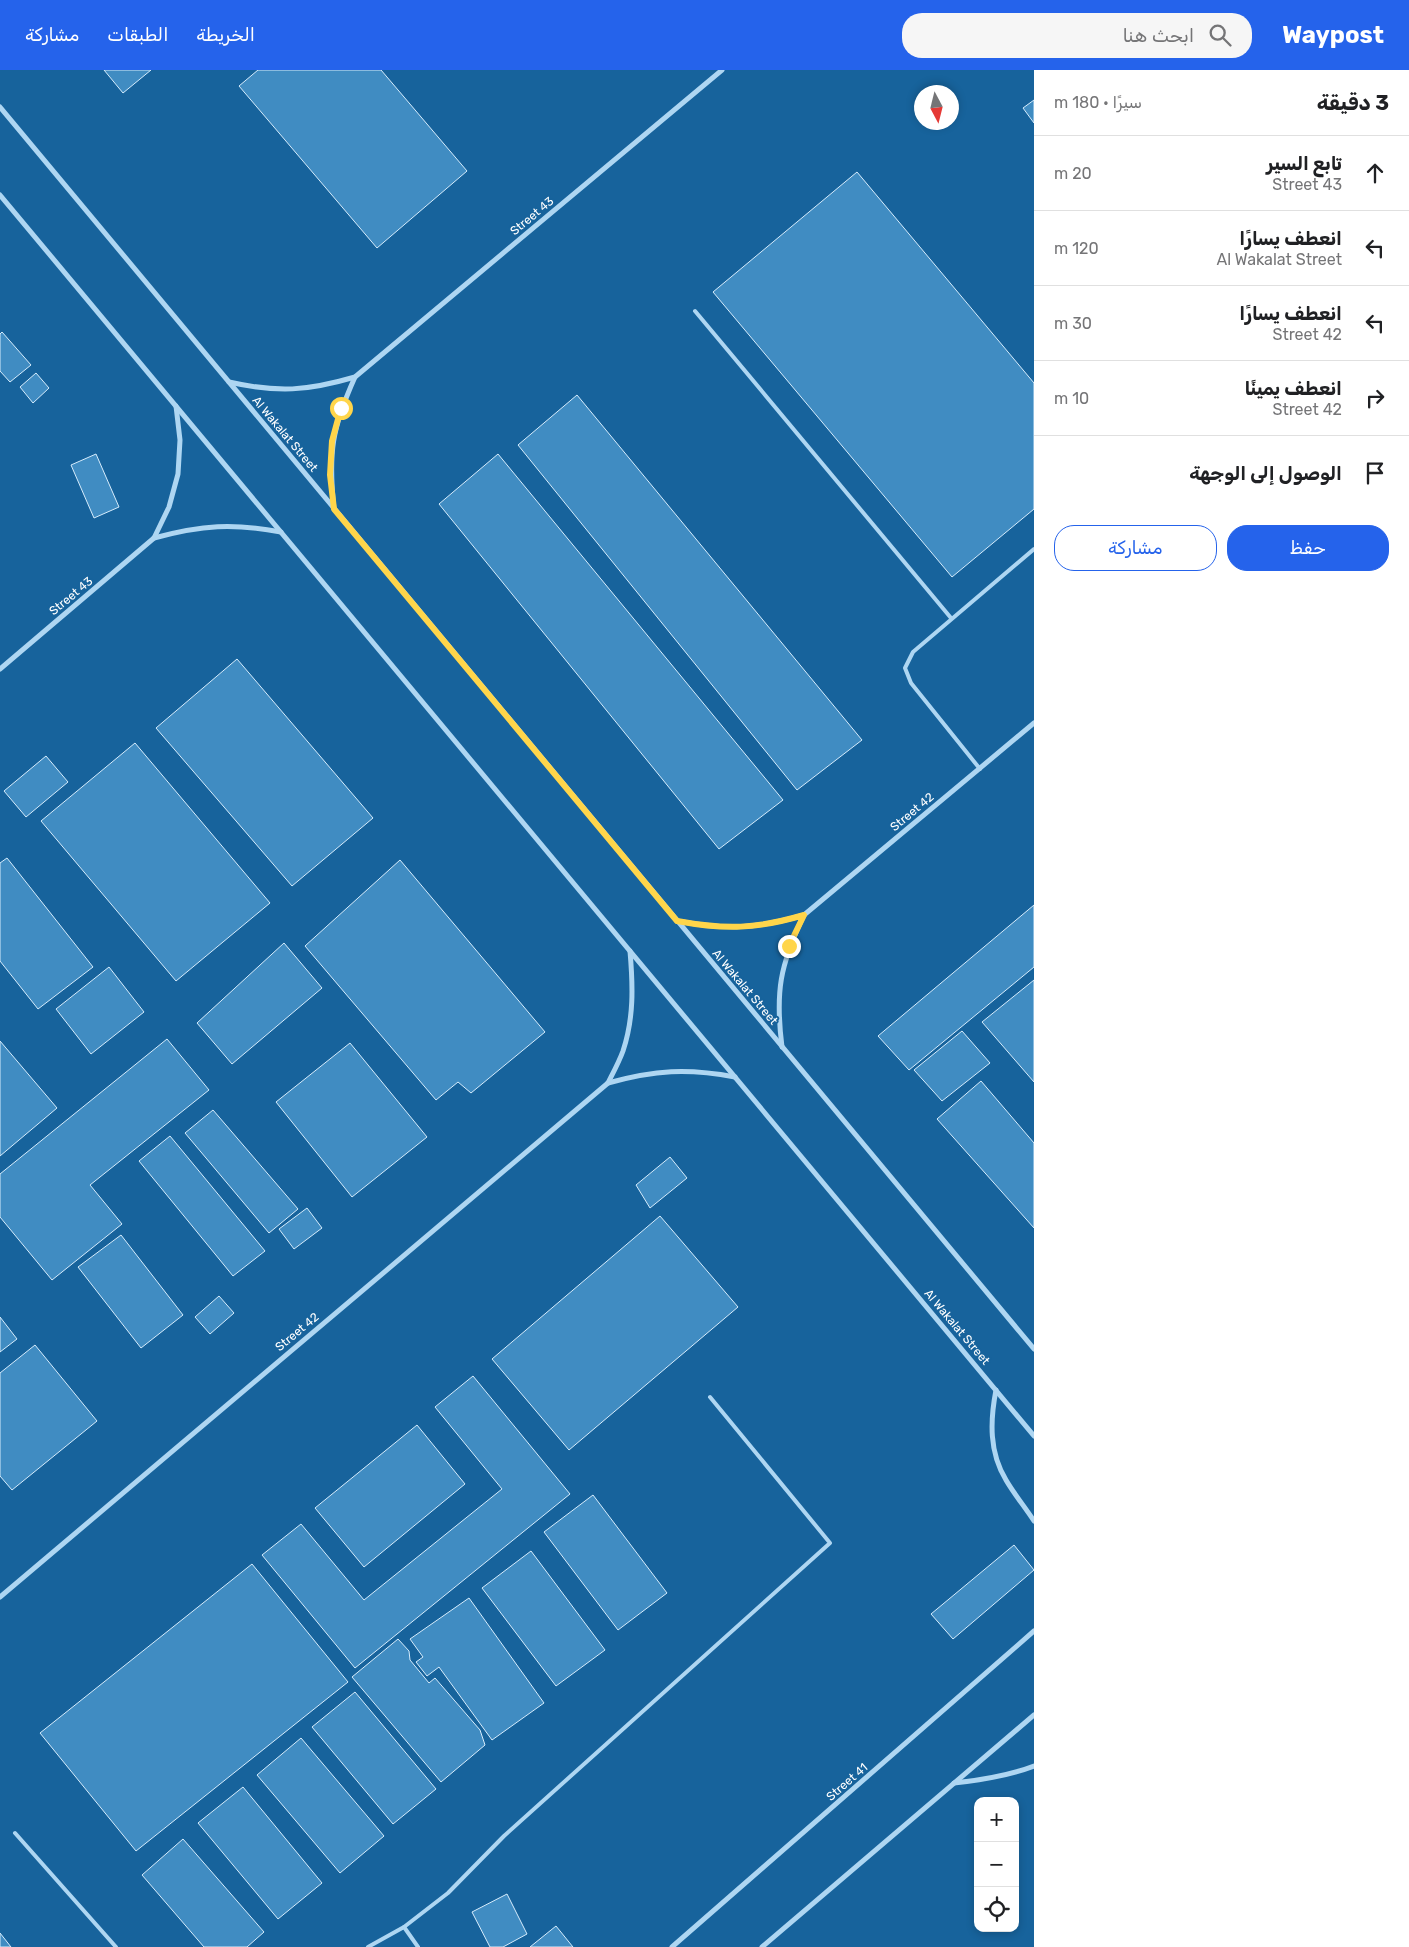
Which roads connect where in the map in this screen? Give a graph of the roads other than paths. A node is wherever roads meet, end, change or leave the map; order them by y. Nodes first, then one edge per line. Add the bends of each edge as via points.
1 (722, 70) edge
2 (0, 107) edge
3 (0, 195) edge
4 (695, 311) dead end
5 (355, 377) junction
6 (229, 382) junction
7 (176, 406) junction
8 (334, 509) junction
9 (282, 532) junction
10 (154, 538) junction
11 (1034, 549) edge
12 (951, 618) junction
13 (0, 669) edge
14 (1034, 723) edge
15 (980, 769) junction
16 (804, 915) junction
17 (677, 921) junction
18 (630, 951) junction
19 (782, 1047) junction
20 (735, 1077) junction
21 (608, 1083) junction
22 (1034, 1349) edge
23 (996, 1390) junction
24 (710, 1397) dead end
25 (1034, 1436) edge
26 (1034, 1521) edge
27 (0, 1597) edge
28 (1034, 1631) edge
29 (1034, 1715) edge
30 (1034, 1766) edge
31 (954, 1784) junction
32 (15, 1833) dead end
33 (404, 1927) junction
34 (116, 1947) edge
35 (368, 1947) edge
36 (418, 1947) edge
37 (672, 1947) edge
38 (762, 1947) edge

1 - 5 street, Street 43
2 - 6 street, Al Wakalat Street
3 - 7 street, Al Wakalat Street
4 - 12 lane
5 - 6 street, Street 43 via 324,386 292,390 260,389
5 - 8 street, Street 43 via 341,408 332,441 330,475
6 - 8 street, Al Wakalat Street
7 - 9 street, Al Wakalat Street
7 - 10 street, Street 43 via 180,440 178,474 169,507
8 - 17 street, Al Wakalat Street
9 - 10 street, Street 43 via 218,525 185,529
9 - 18 street, Al Wakalat Street
10 - 13 street, Street 43
11 - 12 lane
12 - 15 lane via 913,652 905,668 910,683
14 - 15 street, Street 42
15 - 16 street, Street 42
16 - 17 street, Street 42 via 773,924 741,928 708,927
16 - 19 street, Street 42 via 789,946 780,979 778,1013
17 - 19 street, Al Wakalat Street
18 - 20 street, Al Wakalat Street
18 - 21 street, Street 42 via 633,984 631,1019 622,1052
19 - 22 street, Al Wakalat Street
20 - 21 street, Street 42 via 704,1071 671,1070 639,1074
20 - 23 street, Al Wakalat Street
21 - 27 street, Street 42
23 - 25 street, Al Wakalat Street
23 - 26 street via 992,1413 996,1459
24 - 33 lane via 830,1543 504,1836 448,1893
28 - 37 street, Street 41
29 - 31 street
30 - 31 street via 986,1780
31 - 38 street
32 - 34 lane
33 - 35 lane
33 - 36 lane

